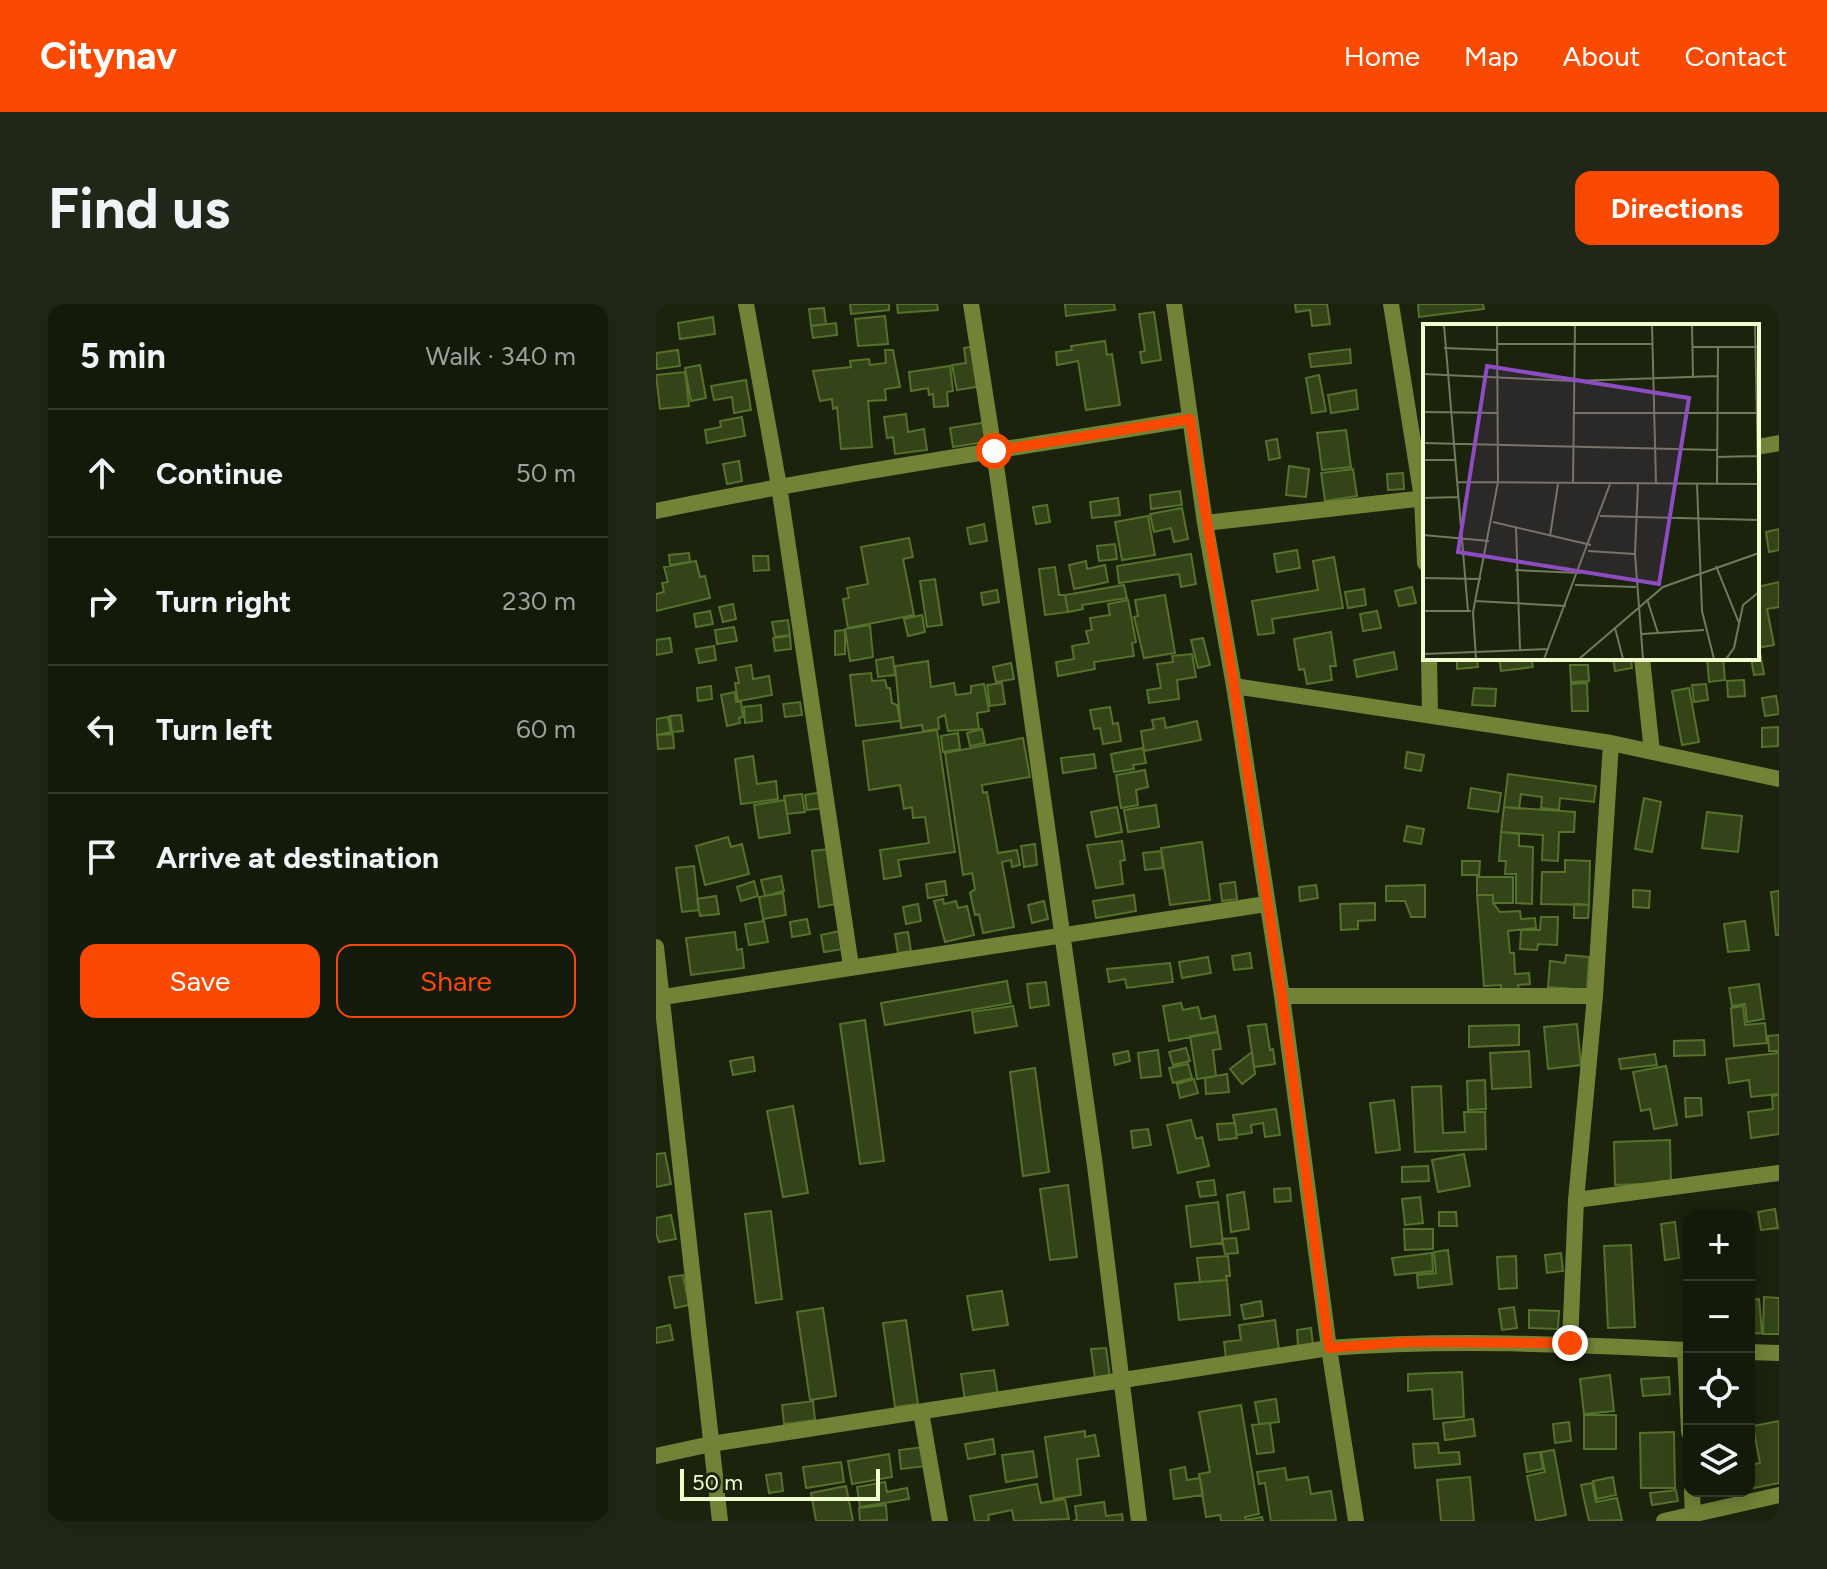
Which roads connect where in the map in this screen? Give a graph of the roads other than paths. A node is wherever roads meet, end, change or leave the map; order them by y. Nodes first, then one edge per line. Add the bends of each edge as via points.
1 (746, 304) edge
2 (971, 304) edge
3 (1174, 304) edge
4 (1391, 304) edge
5 (1190, 419) junction
6 (1779, 443) edge
7 (1759, 447) edge
8 (994, 451) junction
9 (779, 486) junction
10 (1423, 498) edge
11 (656, 511) edge
12 (1205, 523) junction
13 (1429, 660) edge
14 (1642, 660) edge
15 (1234, 686) junction
16 (1430, 714) junction
17 (1611, 743) junction
18 (1652, 752) junction
19 (1779, 779) edge
20 (1266, 904) junction
21 (1060, 936) junction
22 (656, 947) edge
23 (851, 966) junction
24 (1282, 996) junction
25 (1595, 996) junction
26 (660, 998) edge
27 (1779, 1173) edge
28 (1576, 1200) junction
29 (1570, 1343) junction
30 (1329, 1348) junction
31 (1683, 1350) edge
32 (1755, 1352) edge
33 (1687, 1353) edge
34 (1779, 1353) edge
35 (1122, 1382) junction
36 (921, 1412) junction
37 (1689, 1425) edge
38 (711, 1444) junction
39 (656, 1456) edge
40 (1779, 1495) edge
41 (1692, 1497) edge
42 (1693, 1518) edge
43 (720, 1521) edge
44 (940, 1521) edge
45 (1139, 1521) edge
46 (1356, 1521) edge
47 (1664, 1521) edge

1 - 9 street
2 - 8 street
3 - 5 street
4 - 10 street
5 - 8 street
5 - 12 street
6 - 7 street
8 - 9 street
8 - 21 street
9 - 11 street
9 - 23 street
10 - 12 street
12 - 15 street
13 - 16 street
14 - 18 street
15 - 16 street
15 - 20 street
16 - 17 street
17 - 18 street
17 - 25 street
18 - 19 street
20 - 21 street
20 - 24 street
21 - 23 street
21 - 35 street
22 - 26 street
23 - 26 street
24 - 25 street
24 - 30 street
25 - 28 street
26 - 38 street
27 - 28 street
28 - 29 street
29 - 30 street via 1406,1342
29 - 31 street
30 - 35 street
30 - 46 street
32 - 34 street
33 - 37 street
35 - 36 street
35 - 45 street
36 - 38 street
36 - 44 street
38 - 39 street
38 - 43 street
40 - 42 street
41 - 42 street
42 - 47 street

